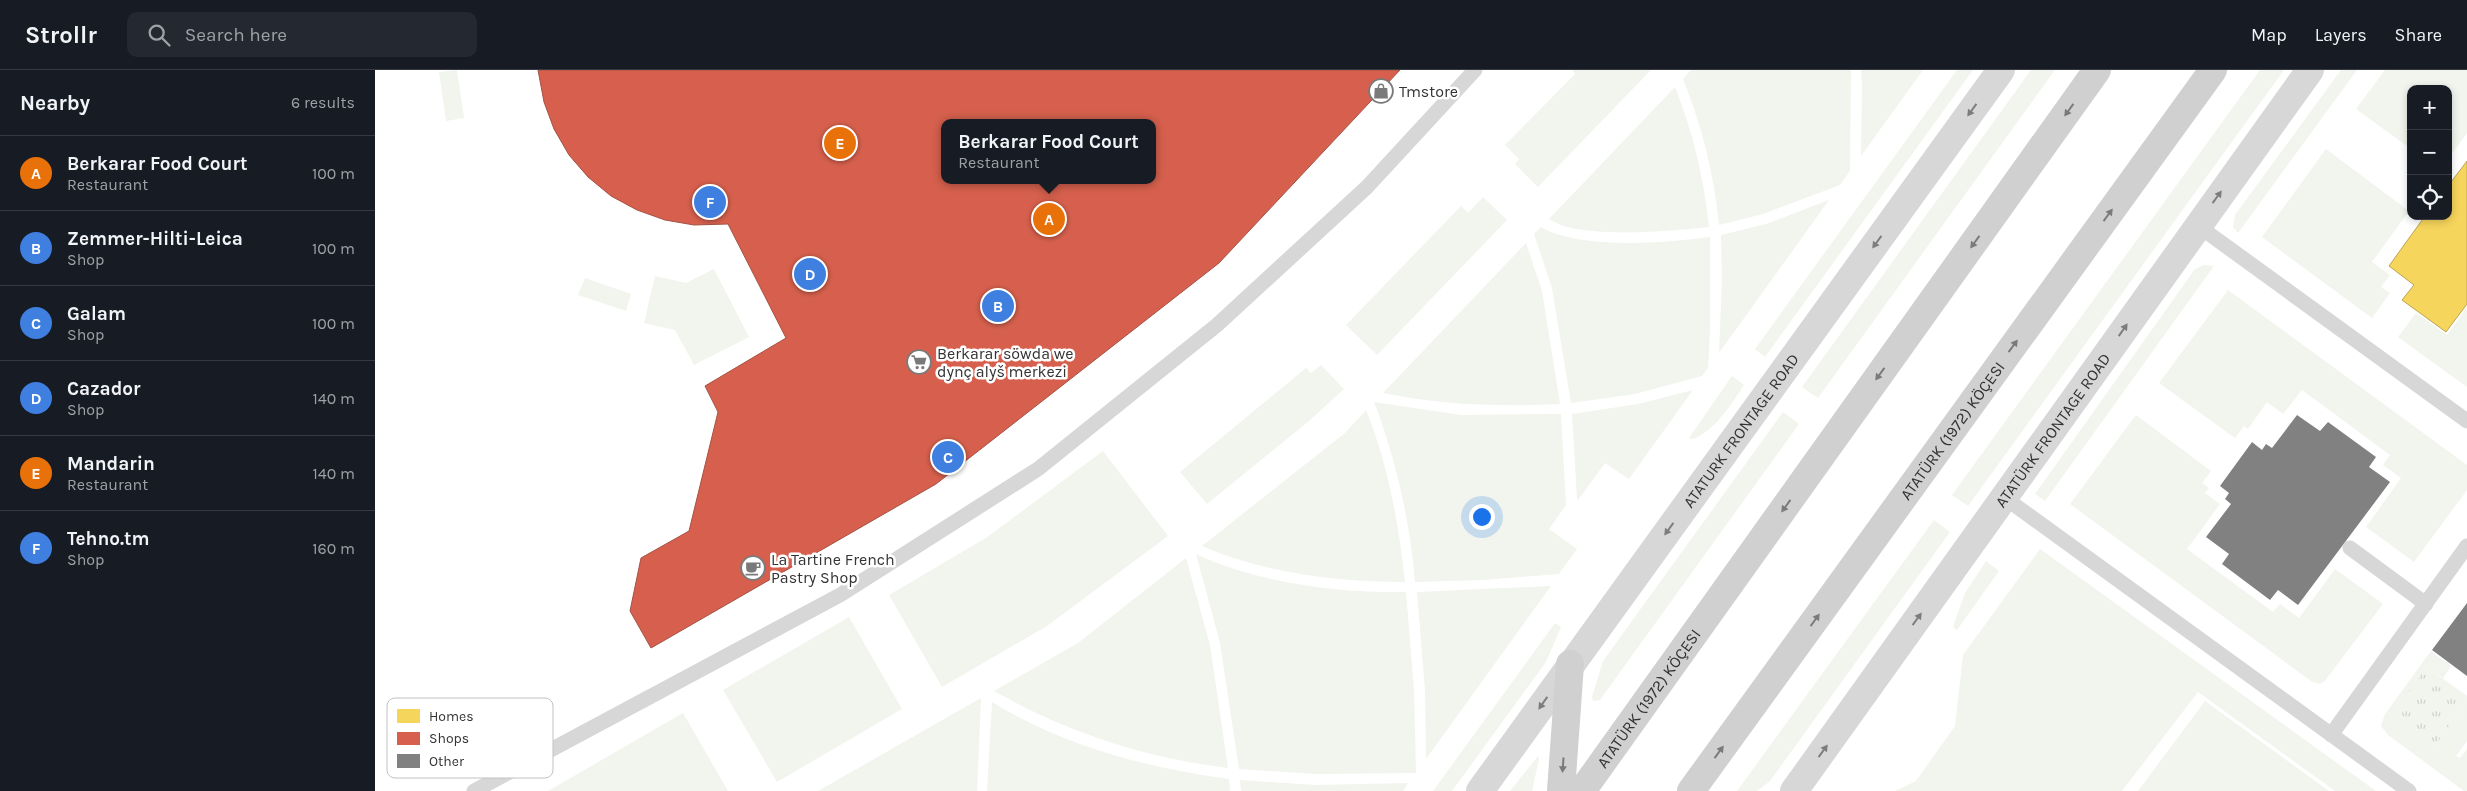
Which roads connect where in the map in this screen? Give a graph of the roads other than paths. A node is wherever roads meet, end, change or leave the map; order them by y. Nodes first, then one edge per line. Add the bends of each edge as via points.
1 (1475, 70) edge
2 (2001, 70) edge
3 (2097, 70) edge
4 (2213, 70) edge
5 (2310, 70) edge
6 (2197, 225) junction
7 (2467, 421) edge
8 (2005, 498) junction
9 (2467, 546) edge
10 (2350, 548) dead end
11 (2426, 604) junction
12 (1570, 664) junction
13 (2331, 735) junction
14 (553, 749) edge
15 (499, 778) edge
16 (475, 791) edge
17 (1480, 791) edge
18 (1561, 791) edge
19 (1582, 791) edge
20 (1691, 791) edge
21 (1794, 791) edge
22 (2409, 791) edge

1 - 14 lane via 1367,187 1217,325 1038,469 840,595
2 -> 12 street, ATATURK FRONTAGE ROAD
3 -> 19 main road, ATATÜRK (1972) KÖÇESI
20 -> 4 main road, ATATÜRK (1972) KÖÇESI
6 -> 5 street, ATATÜRK FRONTAGE ROAD
6 - 7 lane
8 -> 6 street, ATATÜRK FRONTAGE ROAD
8 - 13 lane
21 -> 8 street, ATATÜRK FRONTAGE ROAD
9 - 11 lane
10 - 11 lane
11 - 13 lane
12 -> 17 street, ATATURK FRONTAGE ROAD
12 -> 18 main road
13 - 22 lane
15 - 16 lane

